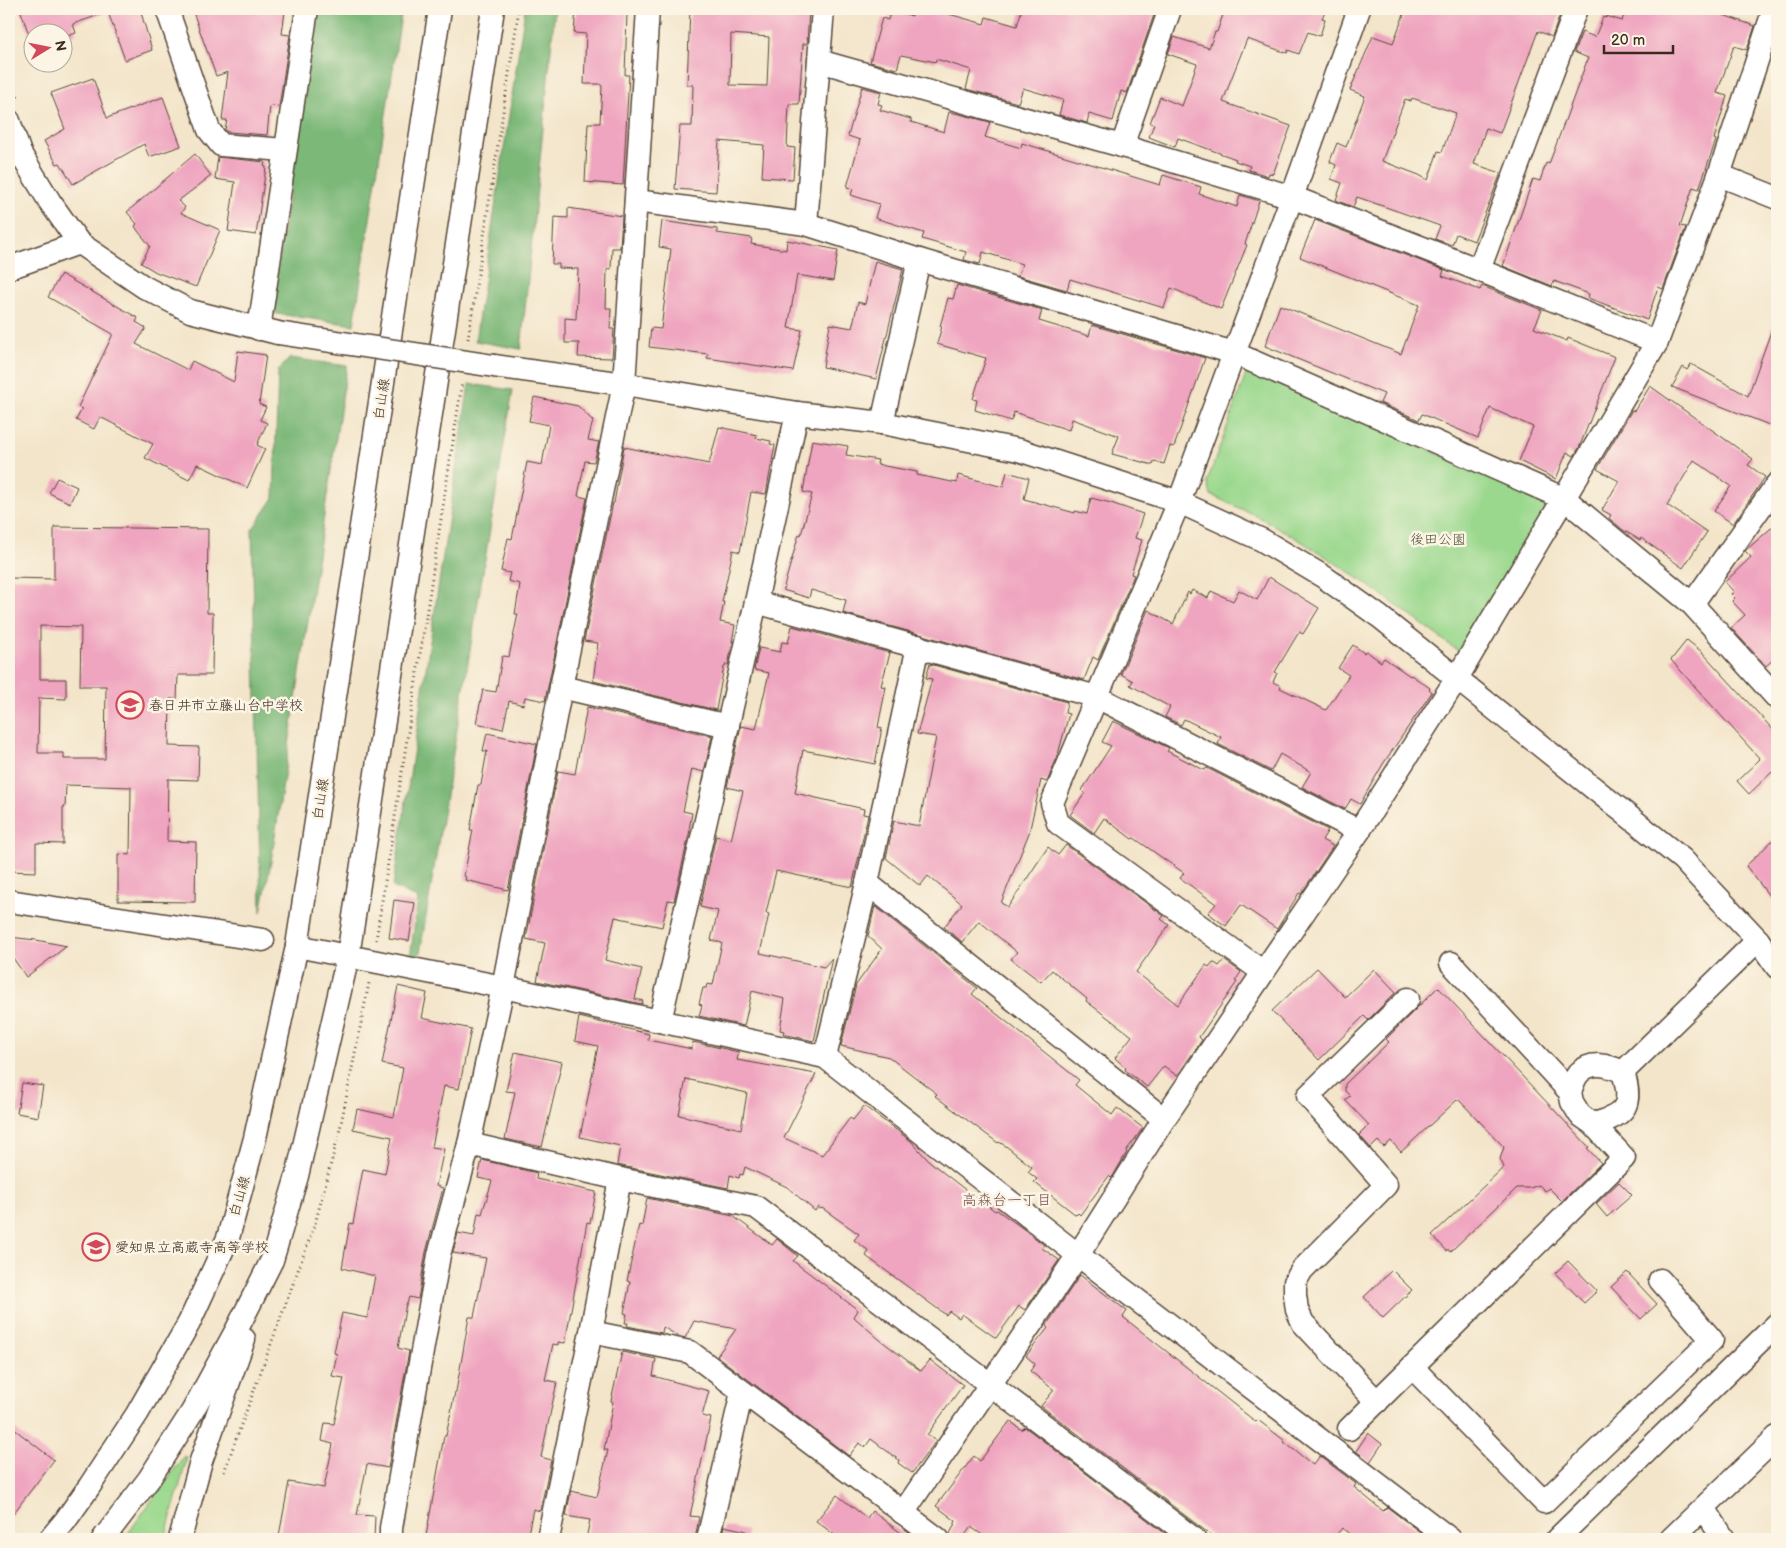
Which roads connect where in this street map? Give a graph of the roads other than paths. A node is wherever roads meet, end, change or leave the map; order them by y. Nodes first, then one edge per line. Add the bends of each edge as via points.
1 (167, 9) edge
2 (306, 9) edge
3 (440, 9) edge
4 (493, 9) edge
5 (648, 9) edge
6 (823, 9) edge
7 (1170, 9) edge
8 (1359, 9) edge
9 (1576, 9) edge
10 (1771, 12) edge
11 (819, 61) junction
12 (15, 115) edge
13 (1122, 146) junction
14 (285, 150) junction
15 (1720, 175) junction
16 (1292, 197) junction
17 (1777, 198) edge
18 (636, 201) junction
19 (806, 224) junction
20 (80, 243) junction
21 (919, 260) junction
22 (9, 268) edge
23 (1479, 270) junction
24 (268, 331) junction
25 (1657, 342) junction
26 (1234, 353) junction
27 (624, 384) junction
28 (797, 412) junction
29 (882, 423) junction
30 (1777, 484) edge
31 (1565, 499) junction
32 (1179, 502) junction
33 (756, 602) junction
34 (1692, 604) junction
35 (918, 646) junction
36 (1458, 678) junction
37 (561, 687) junction
38 (1097, 697) junction
39 (1777, 698) edge
40 (728, 726) junction
41 (1359, 831) junction
42 (867, 883) junction
43 (9, 901) edge
44 (263, 940) dead end
45 (1758, 940) junction
46 (297, 946) junction
47 (348, 956) junction
48 (1451, 963) dead end
49 (1777, 967) edge
50 (1263, 972) junction
51 (503, 987) junction
52 (1408, 999) dead end
53 (660, 1021) junction
54 (825, 1058) junction
55 (1623, 1072) junction
56 (1570, 1092) junction
57 (1164, 1119) junction
58 (1593, 1124) junction
59 (468, 1144) junction
60 (620, 1178) junction
61 (1078, 1256) junction
62 (272, 1260) junction
63 (1660, 1280) dead end
64 (1777, 1324) edge
65 (591, 1332) junction
66 (1412, 1367) junction
67 (990, 1384) junction
68 (742, 1392) junction
69 (1377, 1402) junction
70 (1349, 1429) dead end
71 (1777, 1437) edge
72 (1704, 1508) junction
73 (903, 1513) junction
74 (50, 1539) edge
75 (103, 1539) edge
76 (180, 1539) edge
77 (391, 1539) edge
78 (548, 1539) edge
79 (708, 1539) edge
80 (938, 1539) edge
81 (1194, 1539) edge
82 (1450, 1539) edge
83 (1557, 1539) edge
84 (1671, 1539) edge
85 (1724, 1539) edge

1 - 14 street via 209,130 222,144
2 - 14 street
3 - 46 street, 白山線
4 - 47 street
5 - 18 street
6 - 11 street
7 - 13 street
8 - 16 street
9 - 23 street
10 - 15 street
11 - 13 street
11 - 19 street
12 - 20 street via 20,153
13 - 16 street
14 - 24 street
15 - 17 street
15 - 25 street
16 - 23 street
16 - 26 street
18 - 19 street
18 - 27 street
19 - 21 street
20 - 22 street
20 - 24 street via 144,287 190,311
21 - 26 street
21 - 29 street
23 - 25 street
24 - 27 street, bridge
25 - 31 street
26 - 31 street
26 - 32 street
27 - 28 street
27 - 37 street
28 - 29 street
28 - 33 street
29 - 32 street via 1018,450
30 - 34 street
31 - 34 street
31 - 36 street
32 - 36 street via 1262,540 1324,577
32 - 38 street
33 - 35 street
33 - 40 street
34 - 39 street
35 - 38 street
35 - 42 street
36 - 41 street
36 - 45 street via 1682,859
37 - 40 street
37 - 51 street
38 - 41 street
38 - 50 street via 1052,803 1058,822
40 - 53 street
41 - 50 street
42 - 54 street
42 - 57 street
43 - 44 street
45 - 49 street
45 - 55 street
46 - 47 street
46 - 74 street, 白山線 via 255,1138 228,1238 189,1323 137,1414
47 - 51 street
47 - 62 street via 297,1176
48 - 56 street
50 - 57 street
51 - 53 street
51 - 59 street
52 - 69 street via 1308,1096 1386,1186 1302,1270 1295,1282 1297,1310 1303,1324
53 - 54 street
54 - 61 street
55 - 56 street via 1607,1065 1590,1065 1578,1074
55 - 58 street via 1629,1089 1627,1102 1618,1116
56 - 58 street via 1580,1115
57 - 61 street
58 - 66 street via 1624,1158
59 - 60 street
59 - 77 street via 439,1256
60 - 65 street
60 - 67 street via 756,1207
61 - 67 street
61 - 82 street
62 - 75 street via 192,1412 149,1479
62 - 76 street via 201,1461
63 - 66 street via 1712,1340 1544,1502
64 - 83 street
65 - 68 street via 690,1352
65 - 78 street
66 - 69 street
67 - 73 street
67 - 81 street
68 - 73 street
68 - 79 street
69 - 70 street
71 - 72 street
72 - 84 street
72 - 85 street
73 - 80 street

